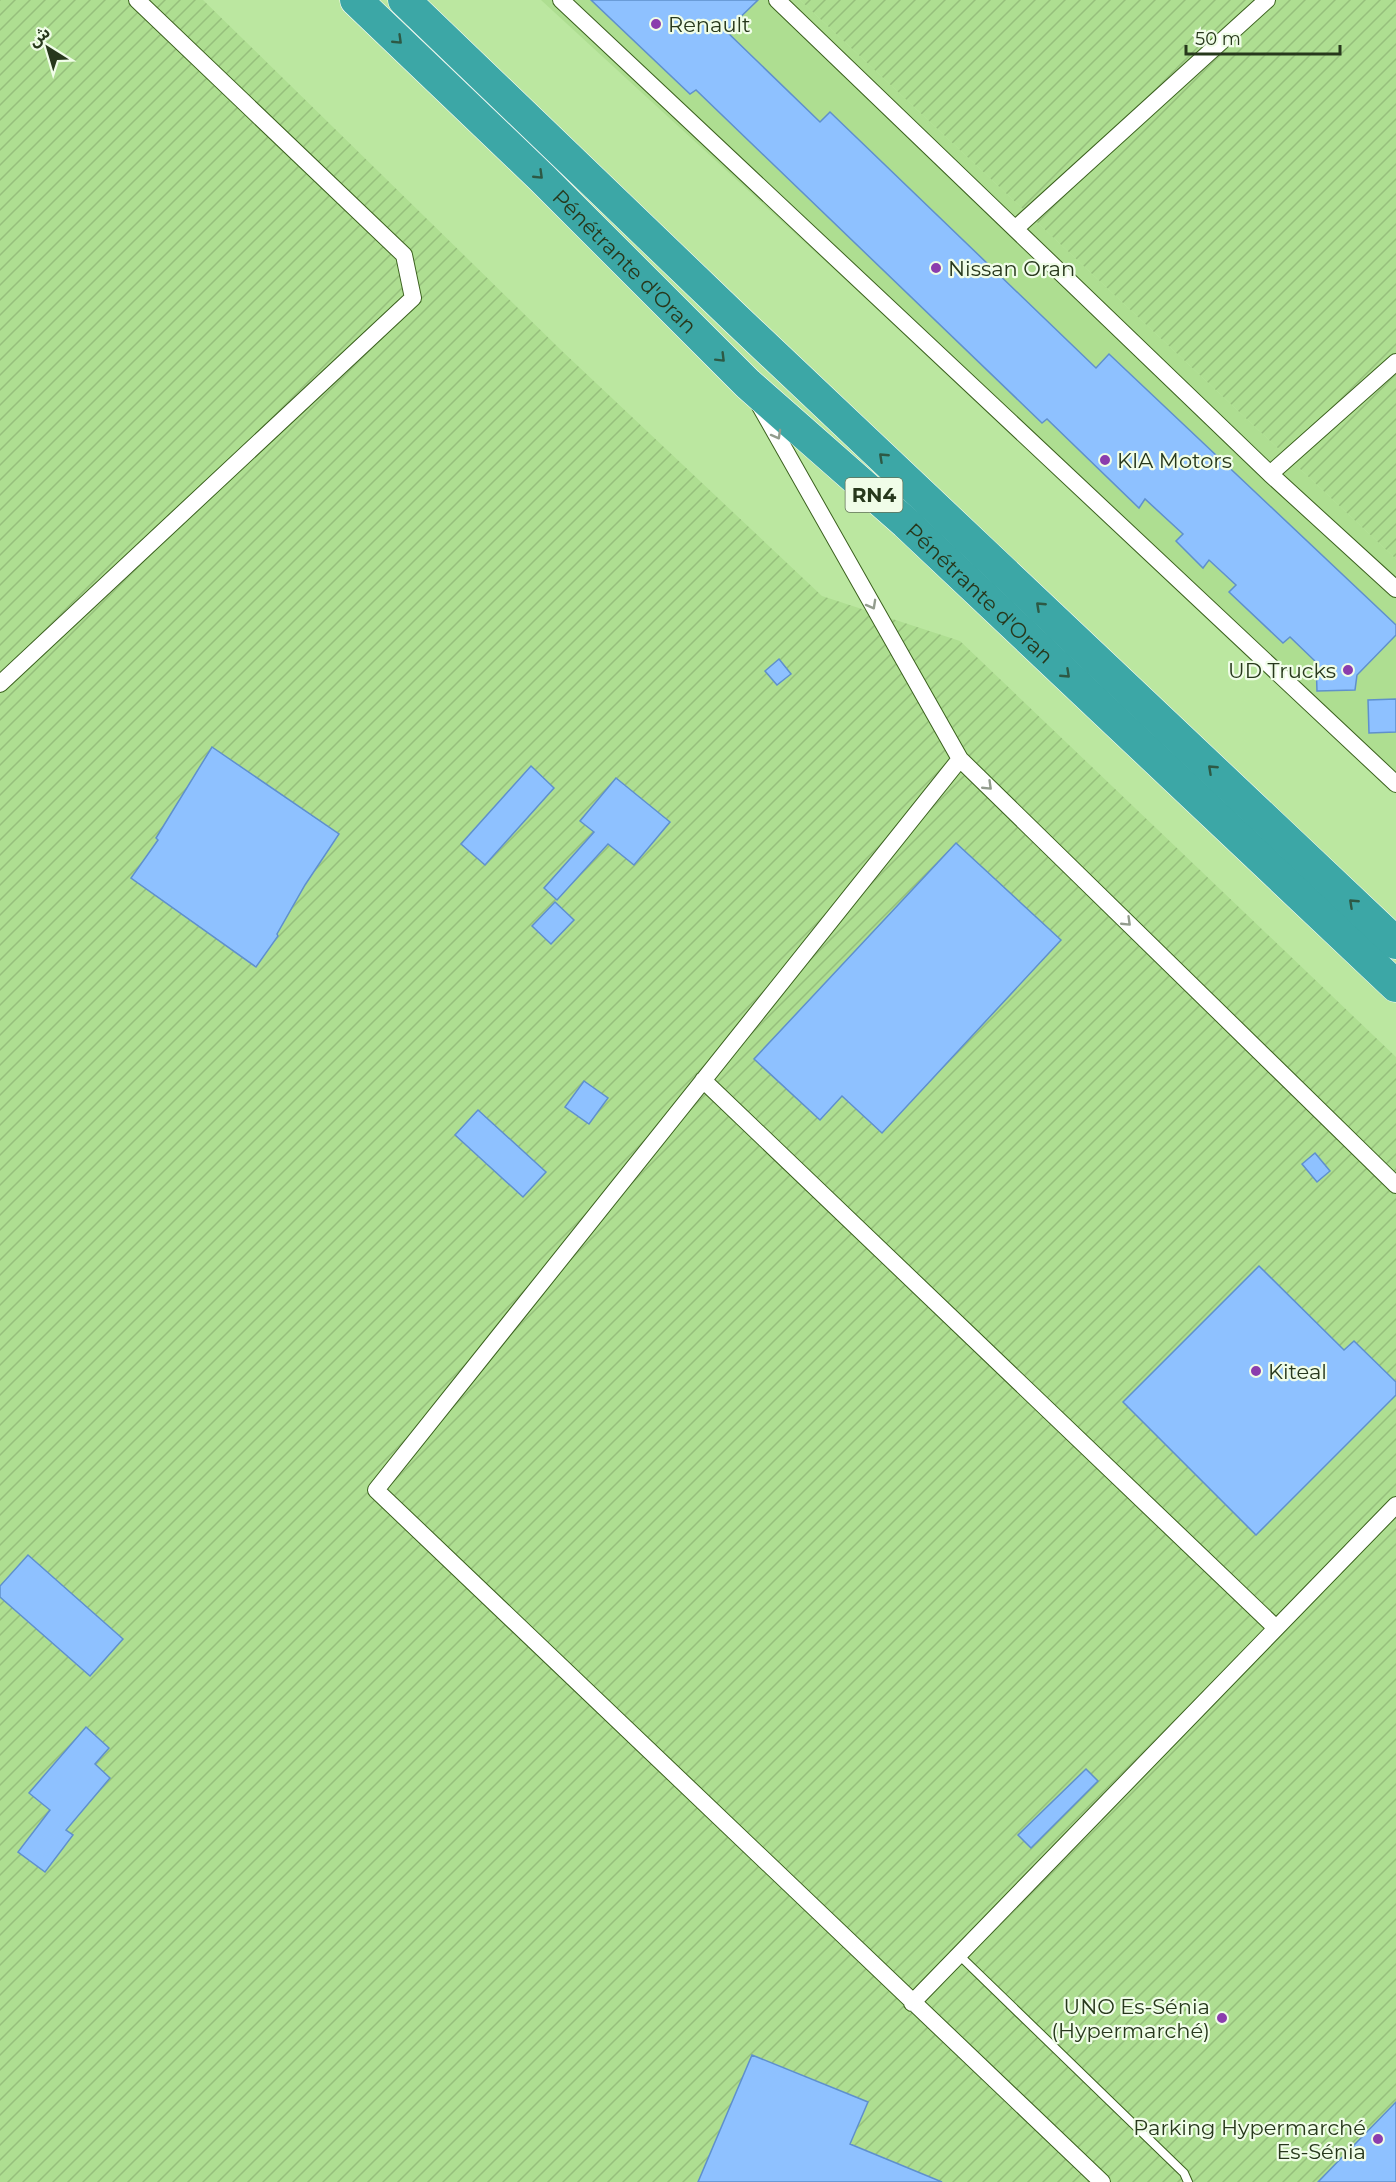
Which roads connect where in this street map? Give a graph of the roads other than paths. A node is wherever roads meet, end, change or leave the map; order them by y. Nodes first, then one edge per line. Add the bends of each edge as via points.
1 (137, 0) edge
2 (356, 0) edge
3 (404, 0) edge
4 (561, 0) edge
5 (777, 0) edge
6 (1267, 0) edge
7 (1016, 228) junction
8 (1396, 362) edge
9 (748, 384) junction
10 (1270, 474) junction
11 (1396, 589) edge
12 (0, 684) edge
13 (960, 759) junction
14 (1396, 784) edge
15 (1396, 943) edge
16 (1396, 986) edge
17 (703, 1080) junction
18 (1396, 1185) edge
19 (1396, 1505) edge
20 (1276, 1628) junction
21 (959, 1955) junction
22 (912, 2003) junction
23 (1102, 2182) edge
24 (1188, 2182) edge

1 - 12 street via 404,255 413,298
2 -> 9 highway, Pénétrante d'Oran / RN4 via 542,178
15 -> 3 highway, Pénétrante d'Oran / RN4
4 - 14 street
5 - 7 street
6 - 7 street
7 - 10 street
8 - 10 street
9 -> 13 street
9 -> 16 highway, Pénétrante d'Oran / RN4 via 906,523
10 - 11 street
13 - 17 street
13 -> 18 street
17 - 20 street
17 - 22 street via 376,1490
19 - 20 street
20 - 21 street
21 - 22 street
21 - 24 lane via 1184,2172
22 - 23 street

